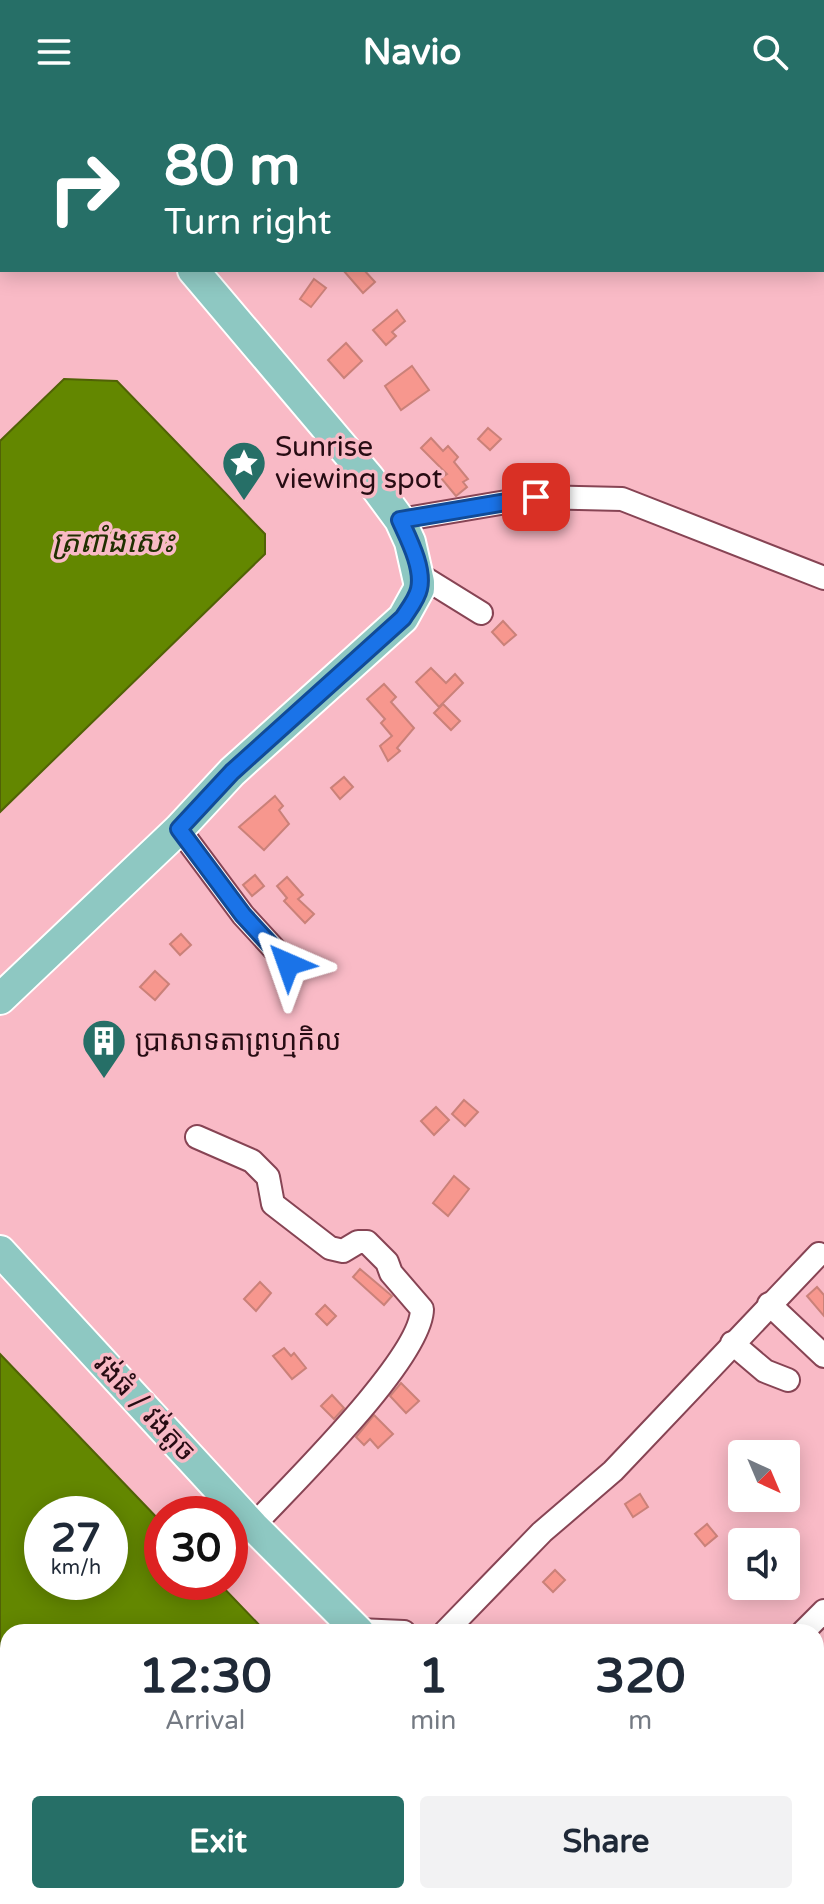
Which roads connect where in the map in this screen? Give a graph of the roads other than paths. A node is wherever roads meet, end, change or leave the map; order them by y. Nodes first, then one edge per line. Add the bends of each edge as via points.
1 (204, 274) edge
2 (400, 520) junction
3 (418, 574) junction
4 (824, 578) edge
5 (481, 613) dead end
6 (179, 829) junction
7 (288, 964) dead end
8 (0, 999) edge
9 (197, 1137) dead end
10 (0, 1251) edge
11 (819, 1254) dead end
12 (769, 1304) junction
13 (732, 1343) junction
14 (824, 1356) edge
15 (788, 1380) dead end
16 (253, 1526) junction
17 (351, 1624) edge
18 (453, 1624) edge

1 - 2 main road
2 - 3 main road
2 - 4 street via 536,497 622,499
3 - 5 street
3 - 6 main road via 419,589 403,618 232,772
6 - 7 street via 243,915
6 - 8 main road
9 - 16 street via 252,1161 268,1177 273,1204 330,1248 343,1251 367,1242 422,1309 422,1323 383,1382
10 - 16 main road, វង់ធំ / វង់តូច
11 - 12 street
12 - 13 street
12 - 14 street
13 - 15 street via 765,1371
13 - 18 street via 613,1471 542,1532
16 - 17 main road, វង់ធំ / វង់តូច

